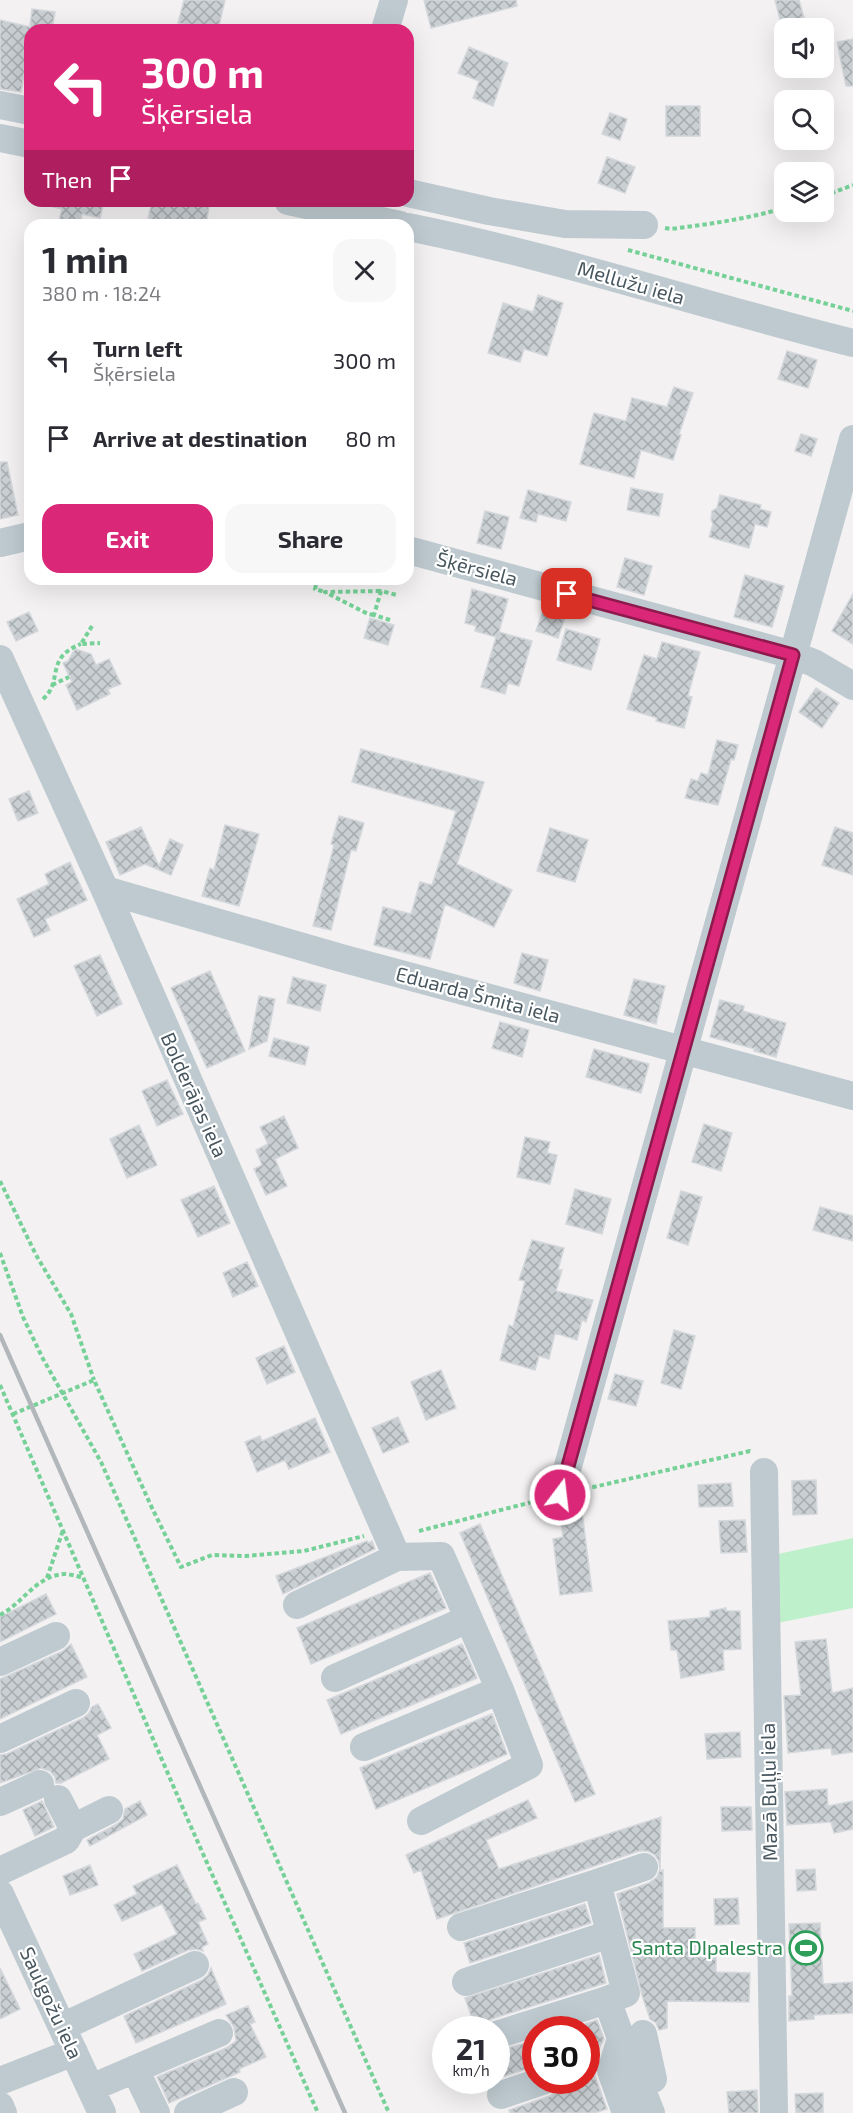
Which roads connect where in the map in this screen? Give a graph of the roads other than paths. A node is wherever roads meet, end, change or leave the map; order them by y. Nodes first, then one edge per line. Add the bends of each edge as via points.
1 (394, 0) edge
2 (387, 24) edge
3 (0, 105) edge
4 (24, 110) edge
5 (0, 138) edge
6 (24, 143) edge
7 (414, 195) edge
8 (297, 210) edge
9 (359, 219) edge
10 (644, 225) road end
11 (414, 228) edge
12 (853, 343) edge
13 (853, 439) edge
14 (24, 537) edge
15 (0, 543) edge
16 (414, 552) edge
17 (793, 655) junction
18 (0, 659) edge
19 (853, 686) edge
20 (105, 890) junction
21 (682, 1050) junction
22 (853, 1096) edge
23 (764, 1472) dead end
24 (560, 1495) dead end
25 (397, 1557) junction
26 (297, 1605) dead end
27 (468, 1619) junction
28 (56, 1636) dead end
29 (0, 1662) edge
30 (335, 1678) dead end
31 (500, 1690) junction
32 (76, 1702) dead end
33 (0, 1739) edge
34 (364, 1747) dead end
35 (0, 1802) edge
36 (109, 1810) dead end
37 (421, 1821) dead end
38 (73, 1828) junction
39 (644, 1867) dead end
40 (0, 1871) edge
41 (597, 1883) junction
42 (0, 1894) edge
43 (461, 1928) dead end
44 (610, 1934) junction
45 (195, 1965) dead end
46 (466, 1982) dead end
47 (607, 2000) junction
48 (510, 2031) edge
49 (219, 2033) dead end
50 (68, 2039) junction
51 (626, 2043) junction
52 (600, 2059) edge
53 (135, 2069) junction
54 (0, 2081) edge
55 (522, 2088) edge
56 (234, 2092) dead end
57 (501, 2095) dead end
58 (97, 2101) edge
59 (0, 2106) edge
60 (3, 2113) edge
61 (156, 2113) edge
62 (188, 2113) edge
63 (626, 2113) edge
64 (651, 2113) edge
65 (660, 2113) edge
66 (774, 2113) edge

1 - 2 street
3 - 4 street
5 - 6 street
7 - 10 street via 565,224
8 - 9 street
11 - 12 street, Mellužu iela via 547,260
13 - 17 street
14 - 15 street
16 - 17 street, Šķērsiela
17 - 19 street, Šķērsiela
17 - 21 street
18 - 20 street, Bolderājas iela
20 - 21 street, Eduarda Šmita iela
20 - 25 street, Bolderājas iela
21 - 22 street, Eduarda Šmita iela
21 - 24 street
23 - 66 street, Mazā Buļļu iela
25 - 26 street
25 - 27 street via 441,1556
27 - 30 street
27 - 31 street
28 - 29 street
31 - 34 street
31 - 37 street via 529,1766
32 - 33 street
35 - 38 street via 49,1791
36 - 38 street
38 - 40 street via 66,1840
39 - 41 street
41 - 43 street
41 - 44 street
42 - 50 street, Saulgožu iela
44 - 46 street
44 - 47 street via 626,1993
45 - 50 street
47 - 48 street
47 - 51 street
49 - 53 street
50 - 54 street
50 - 58 street, Saulgožu iela
51 - 52 street
51 - 63 street via 611,2071
51 - 64 street
51 - 65 street
53 - 58 street
53 - 61 street
55 - 57 street
56 - 62 street
59 - 60 street

